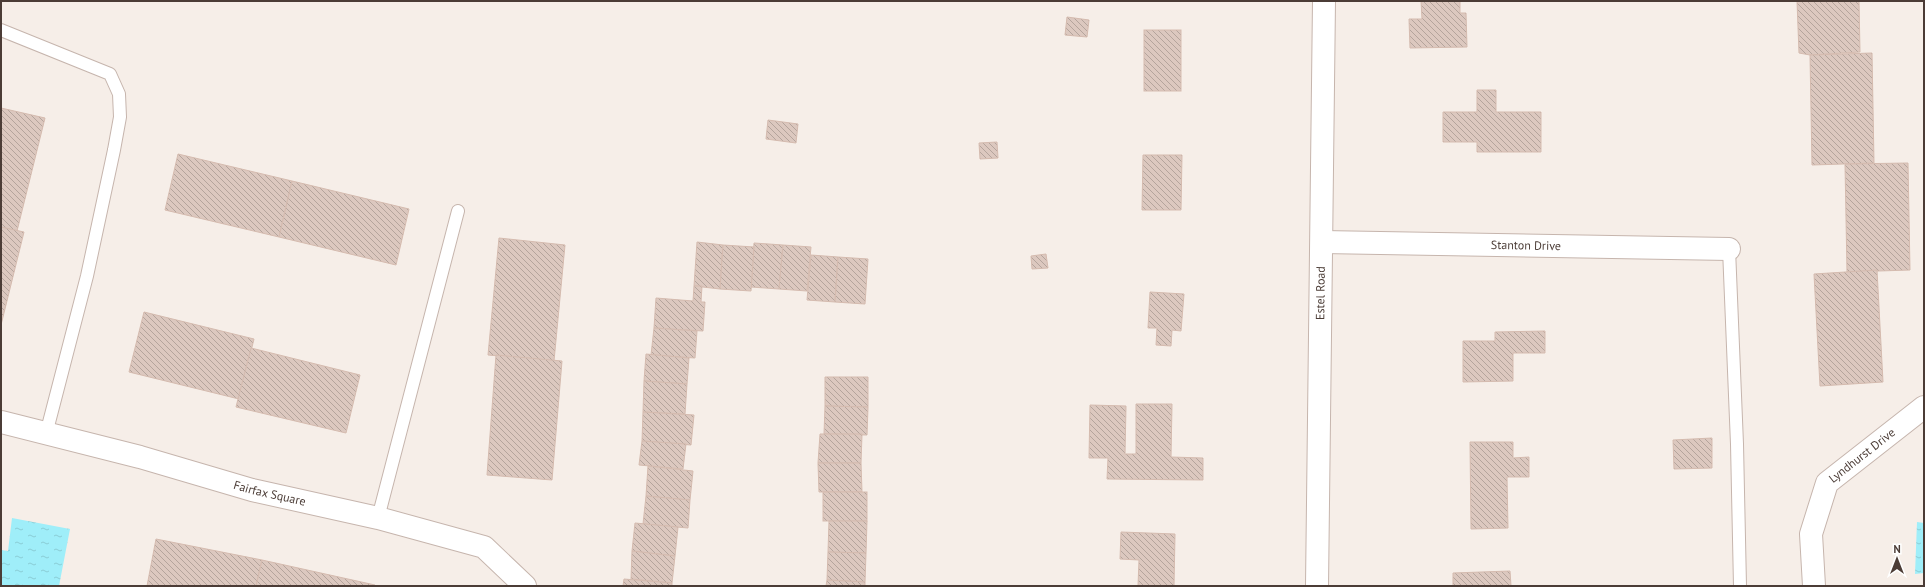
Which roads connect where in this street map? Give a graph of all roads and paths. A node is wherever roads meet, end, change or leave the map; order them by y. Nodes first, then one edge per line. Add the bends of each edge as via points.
1 (1324, 1) edge
2 (1, 30) edge
3 (458, 211) dead end
4 (1322, 242) junction
5 (1729, 249) joint
6 (1924, 407) edge
7 (1, 422) edge
8 (46, 434) junction
9 (378, 518) junction
10 (525, 586) edge
11 (1316, 586) edge
12 (1740, 586) edge
13 (1814, 586) edge

1 - 4 street, Estel Road
2 - 8 lane via 110,74 119,94 120,118 88,269
3 - 9 lane
4 - 5 street, Stanton Drive
4 - 11 street, Estel Road
5 - 12 lane
6 - 13 street, Lyndhurst Drive via 1827,483 1812,534
7 - 8 street, Fairfax Square
8 - 9 street, Fairfax Square via 140,457 252,490
9 - 10 street, Fairfax Square via 484,547

